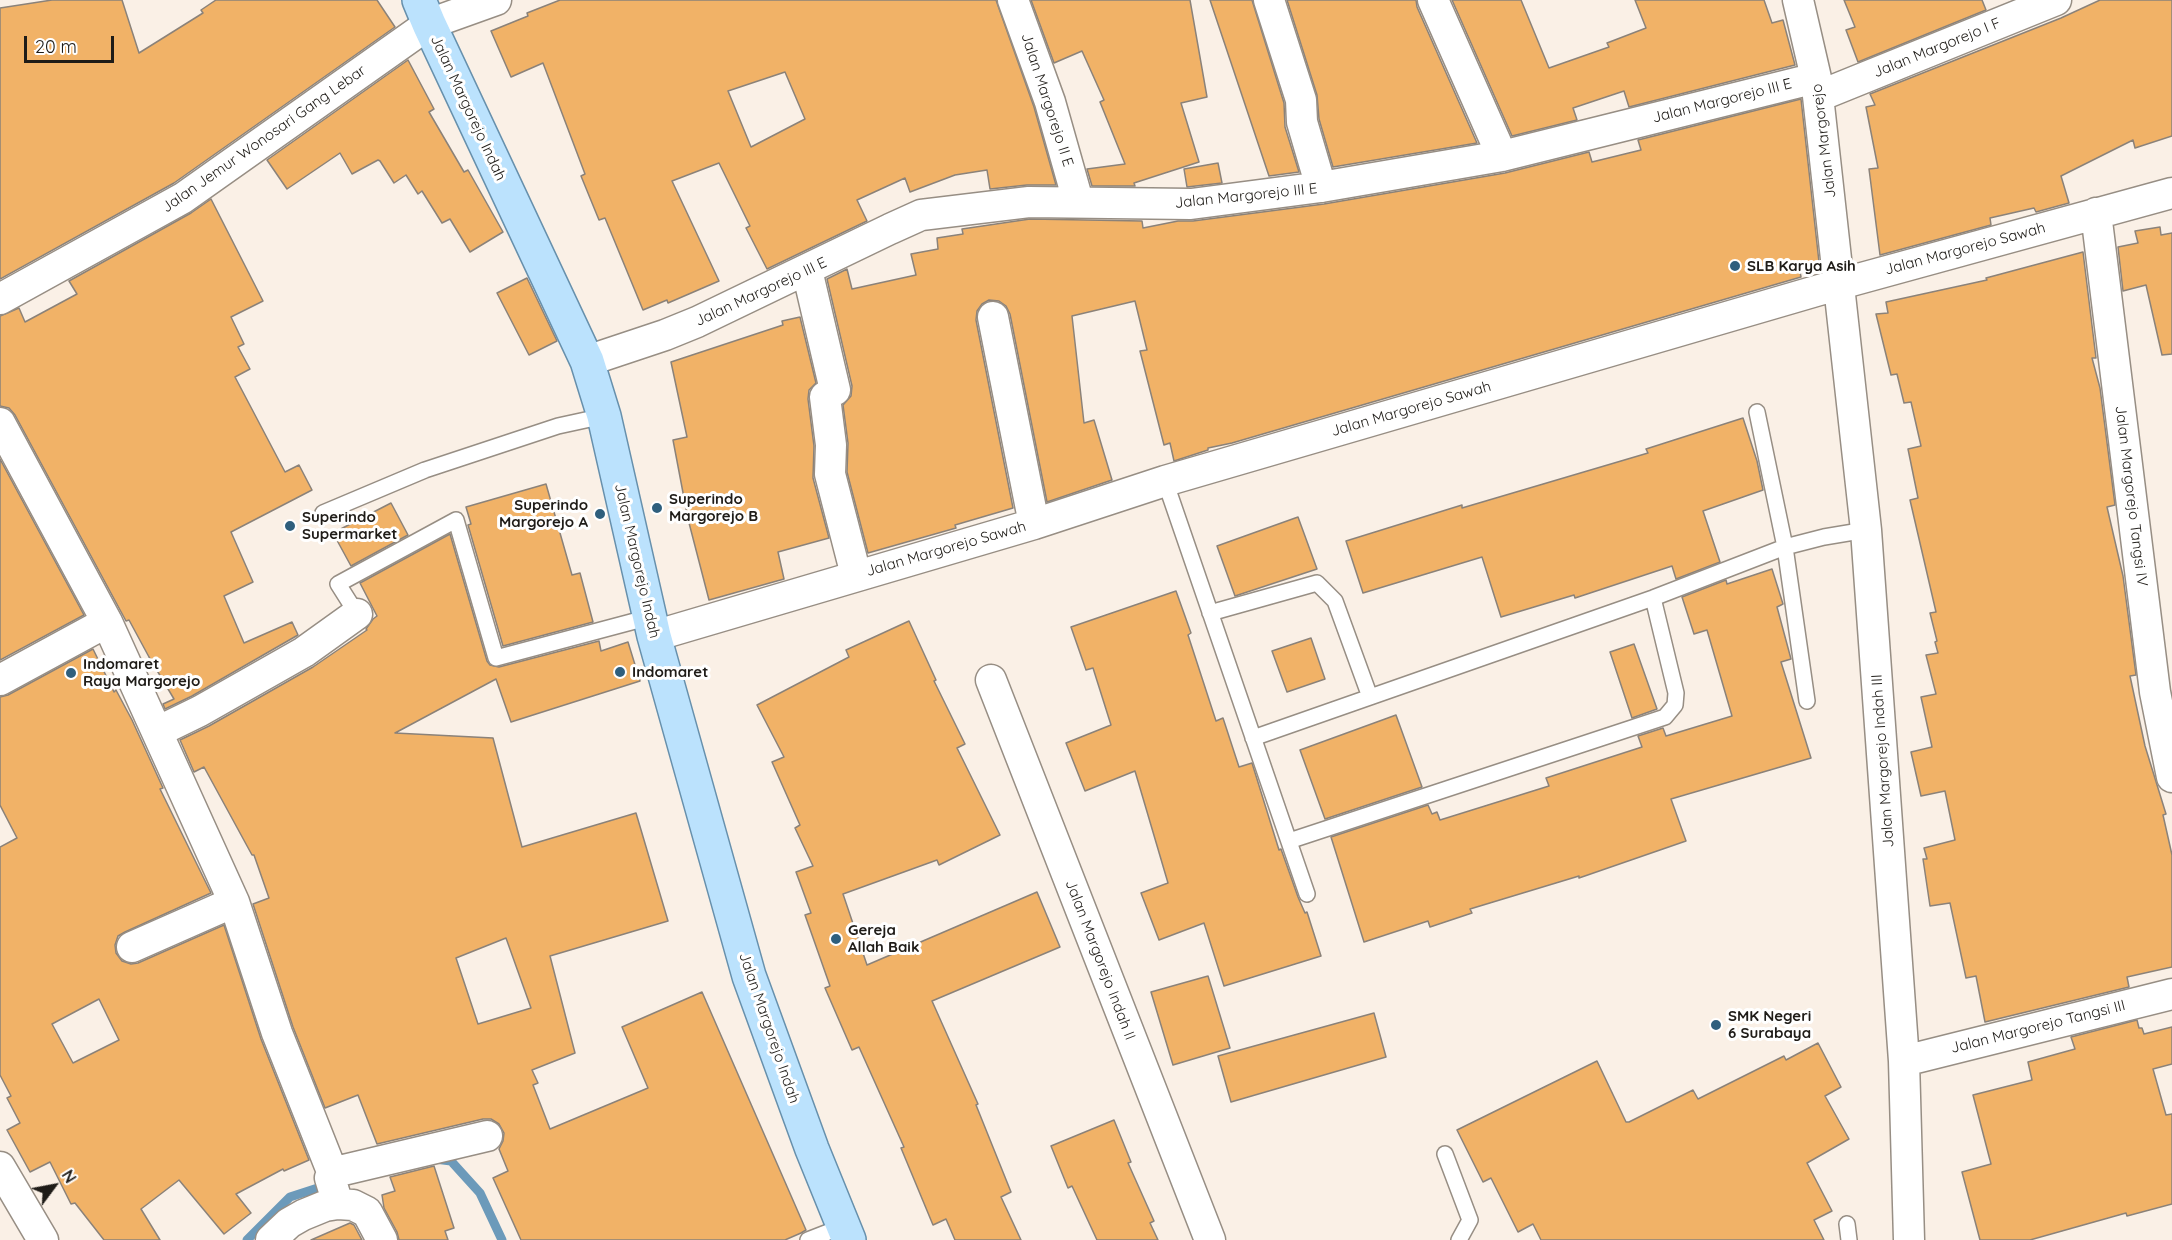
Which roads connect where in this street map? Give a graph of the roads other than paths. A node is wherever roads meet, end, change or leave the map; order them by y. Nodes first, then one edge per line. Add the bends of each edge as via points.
1 (496, 0) edge
2 (1013, 0) edge
3 (1269, 0) edge
4 (1432, 0) edge
5 (1798, 0) edge
6 (2056, 0) edge
7 (424, 12) edge
8 (1818, 87) junction
9 (1502, 156) junction
10 (1321, 187) junction
11 (2172, 193) edge
12 (1078, 201) junction
13 (2096, 213) junction
14 (807, 270) junction
15 (1840, 284) junction
16 (0, 299) edge
17 (993, 317) dead end
18 (587, 361) junction
19 (1757, 412) dead end
20 (604, 416) junction
21 (0, 423) edge
22 (1165, 481) junction
23 (323, 513) dead end
24 (1034, 524) junction
25 (1866, 530) junction
26 (1785, 547) junction
27 (856, 575) junction
28 (1653, 598) junction
29 (357, 614) joint
30 (1210, 614) junction
31 (107, 622) junction
32 (652, 626) junction
33 (0, 680) edge
34 (990, 680) dead end
35 (2164, 689) edge
36 (1370, 697) junction
37 (1807, 701) dead end
38 (157, 732) junction
39 (1253, 738) junction
40 (2172, 777) edge
41 (1289, 841) junction
42 (1307, 894) dead end
43 (234, 902) junction
44 (132, 947) dead end
45 (2172, 994) edge
46 (1904, 1061) junction
47 (487, 1136) dead end
48 (1445, 1154) dead end
49 (0, 1167) edge
50 (334, 1188) junction
51 (1847, 1224) dead end
52 (847, 1233) edge
53 (43, 1240) edge
54 (271, 1240) edge
55 (382, 1240) edge
56 (808, 1240) edge
57 (1210, 1240) edge
58 (1459, 1240) edge
59 (1849, 1240) edge
60 (1909, 1240) edge

1 - 7 street, Jalan Jemur Wonosari Gang Lebar
2 - 12 street, Jalan Margorejo II E via 1050,102
3 - 10 street via 1302,100 1302,122
4 - 9 street
5 - 8 street, Jalan Margorejo
6 - 8 street, Jalan Margorejo I F
7 - 16 street, Jalan Jemur Wonosari Gang Lebar via 183,198
7 - 18 main road, Jalan Margorejo Indah
8 - 9 street, Jalan Margorejo III E
8 - 15 street, Jalan Margorejo
9 - 10 street, Jalan Margorejo III E
10 - 12 street, Jalan Margorejo III E via 1191,204
11 - 13 street, Jalan Margorejo Sawah
12 - 14 street, Jalan Margorejo III E via 1029,202 921,215
13 - 15 street, Jalan Margorejo Sawah
13 - 35 street, Jalan Margorejo Tangsi IV
14 - 18 street, Jalan Margorejo III E via 697,322
14 - 27 street via 830,393 831,474
15 - 22 street, Jalan Margorejo Sawah
15 - 25 street, Jalan Margorejo Indah III
17 - 24 street
18 - 20 main road, Jalan Margorejo Indah
19 - 26 lane
20 - 23 lane via 558,426 425,470
20 - 32 main road, Jalan Margorejo Indah
21 - 31 street
22 - 24 street, Jalan Margorejo Sawah
22 - 30 lane
24 - 27 street, Jalan Margorejo Sawah
25 - 26 lane
25 - 46 street, Jalan Margorejo Indah III
26 - 28 lane
26 - 37 lane
27 - 32 street, Jalan Margorejo Sawah
28 - 36 lane
28 - 41 lane via 1676,693 1676,705 1665,717
29 - 32 lane via 338,584 456,520 496,658
29 - 38 street via 304,652
30 - 36 lane via 1317,583 1335,601
30 - 39 lane
31 - 33 street
31 - 38 street
32 - 52 main road, Jalan Margorejo Indah via 749,976
34 - 57 street, Jalan Margorejo Indah II
35 - 40 street, Jalan Margorejo Tangsi IV
36 - 39 lane
38 - 43 street
39 - 41 lane
41 - 42 lane
43 - 44 street
43 - 50 street
45 - 46 street, Jalan Margorejo Tangsi III
46 - 60 street, Jalan Margorejo Indah III
47 - 50 street via 340,1170
48 - 58 lane via 1470,1220
49 - 53 street
50 - 54 street via 325,1206 289,1223
50 - 55 street via 367,1212
51 - 59 lane
52 - 56 lane

